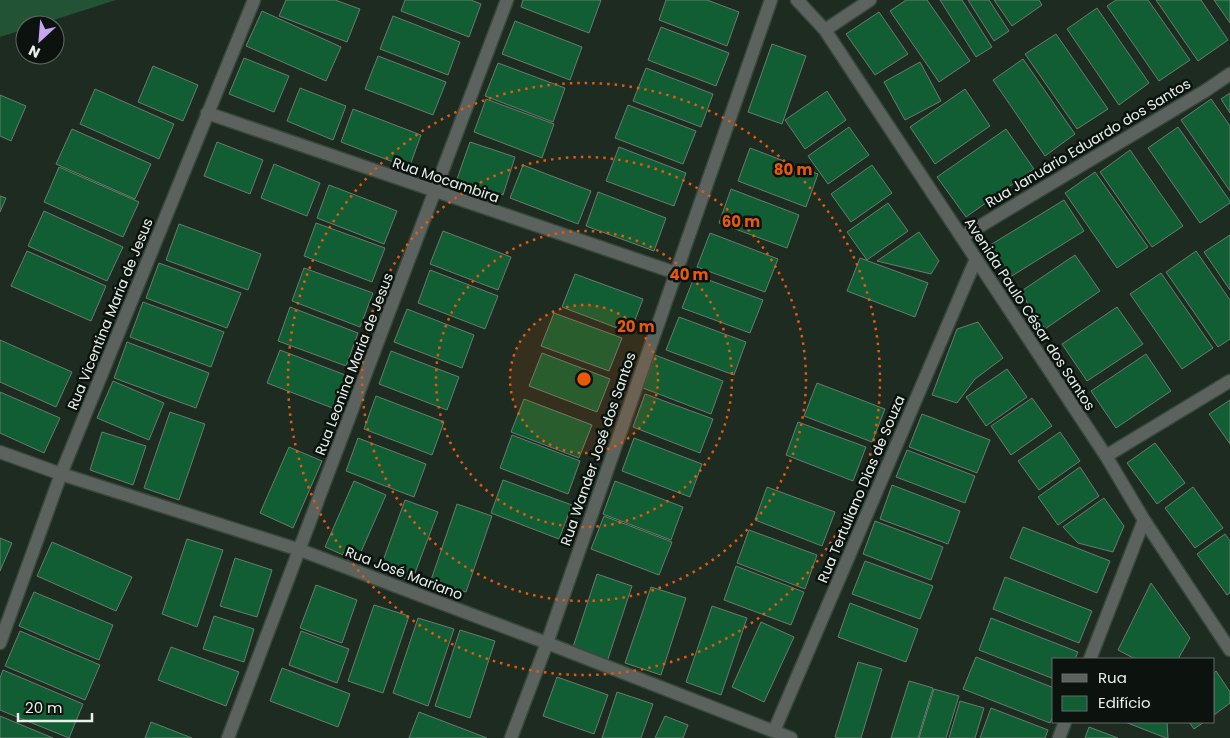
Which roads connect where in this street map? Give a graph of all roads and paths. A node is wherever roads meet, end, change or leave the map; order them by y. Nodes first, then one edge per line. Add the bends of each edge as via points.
1 (254, 0) edge
2 (507, 0) edge
3 (771, 0) edge
4 (797, 0) edge
5 (870, 0) edge
6 (825, 30) junction
7 (1230, 74) edge
8 (207, 113) junction
9 (435, 192) junction
10 (962, 237) junction
11 (976, 259) junction
12 (676, 273) junction
13 (1230, 381) edge
14 (0, 452) edge
15 (1106, 456) junction
16 (62, 474) junction
17 (1144, 520) junction
18 (300, 550) junction
19 (0, 643) edge
20 (547, 643) junction
21 (1230, 650) edge
22 (1090, 658) edge
23 (1065, 723) edge
24 (774, 731) junction
25 (228, 738) edge
26 (512, 738) edge
27 (791, 738) edge
28 (1059, 738) edge

1 - 8 street, Rua Vicentina Maria de Jesus
2 - 9 street, Rua Leonina Maria de Jesus
3 - 12 street, Rua Wander José dos Santos
4 - 6 street, Avenida Paulo César dos Santos
5 - 6 street
6 - 10 street, Avenida Paulo César dos Santos
7 - 10 street, Rua Januário Eduardo dos Santos
8 - 9 street, Rua Mocambira
8 - 16 street, Rua Vicentina Maria de Jesus
9 - 12 street, Rua Mocambira
9 - 18 street, Rua Leonina Maria de Jesus
10 - 11 street, Avenida Paulo César dos Santos
11 - 15 street, Avenida Paulo César dos Santos
11 - 24 street, Rua Tertuliano Dias de Souza
12 - 20 street, Rua Wander José dos Santos
13 - 15 street
14 - 16 street, Rua José Mariano
15 - 17 street, Avenida Paulo César dos Santos
16 - 18 street, Rua José Mariano
16 - 19 street, Rua Vicentina Maria de Jesus
17 - 21 street, Avenida Paulo César dos Santos
17 - 22 street
18 - 20 street, Rua José Mariano
18 - 25 street, Rua Leonina Maria de Jesus
20 - 24 street, Rua José Mariano
20 - 26 street, Rua Wander José dos Santos
23 - 28 street
24 - 27 street, Rua José Mariano

